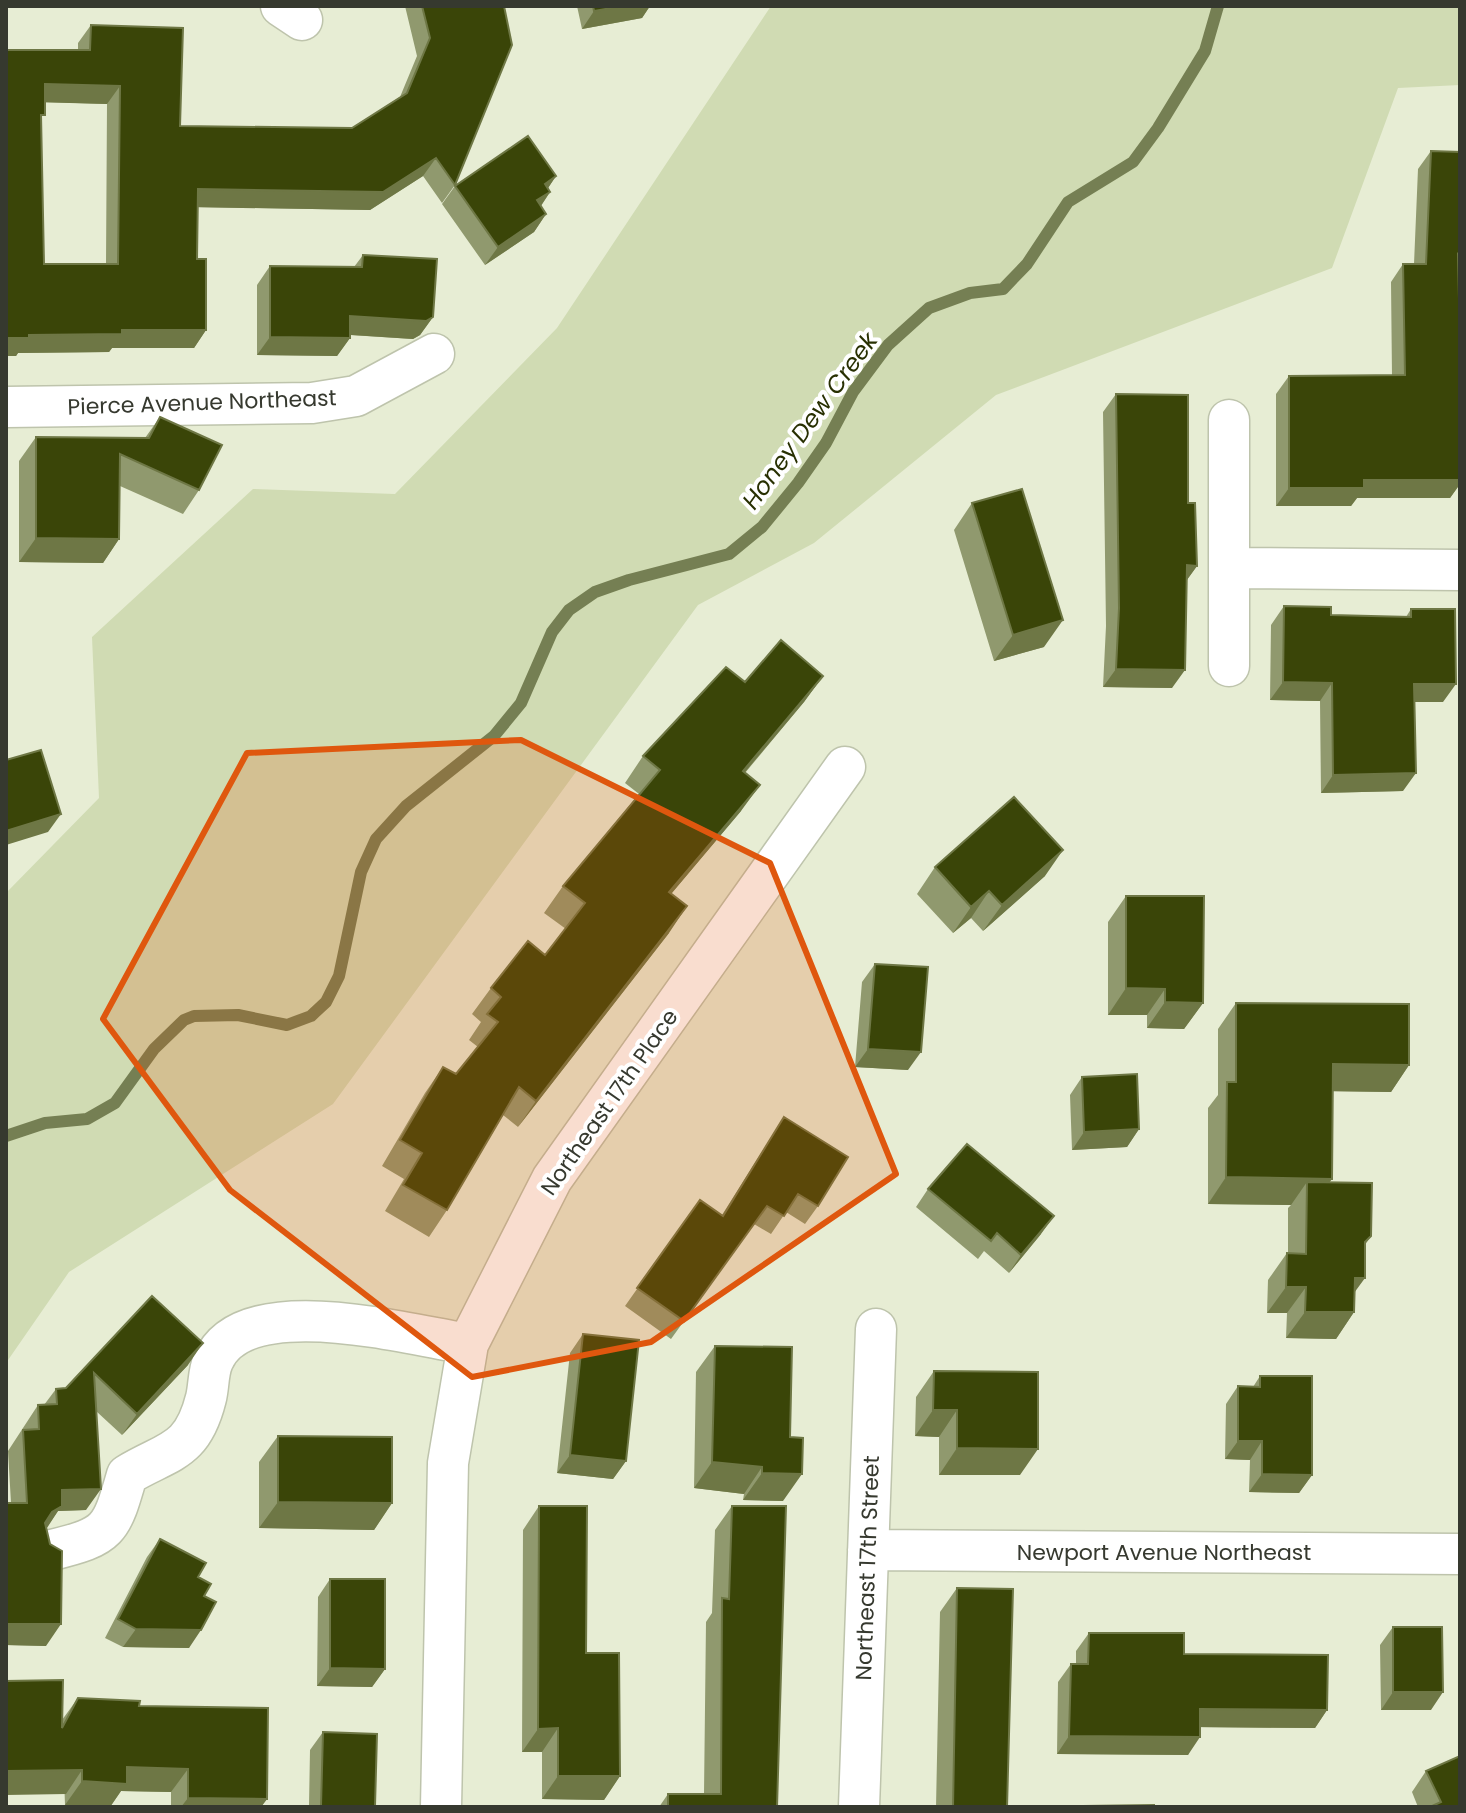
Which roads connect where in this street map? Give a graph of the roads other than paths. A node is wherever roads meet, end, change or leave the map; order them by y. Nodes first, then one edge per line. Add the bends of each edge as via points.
1 (434, 354) dead end
2 (6, 407) edge
3 (1229, 420) dead end
4 (1229, 568) junction
5 (1460, 570) edge
6 (1229, 666) dead end
7 (845, 767) dead end
8 (876, 1329) dead end
9 (468, 1344) junction
10 (52, 1550) edge
11 (868, 1550) junction
12 (1460, 1554) edge
13 (441, 1807) edge
14 (859, 1807) edge

1 - 2 street, Pierce Avenue Northeast via 356,396 312,403
3 - 4 street
4 - 5 street
4 - 6 street
7 - 9 street, Northeast 17th Place via 552,1179
8 - 11 street, Northeast 17th Street
9 - 10 street via 312,1320 246,1329 226,1342 213,1361 198,1422 185,1442 163,1460 127,1475 104,1533
9 - 13 street, Northeast 17th Place via 448,1463
11 - 12 street, Newport Avenue Northeast
11 - 14 street, Northeast 17th Street

